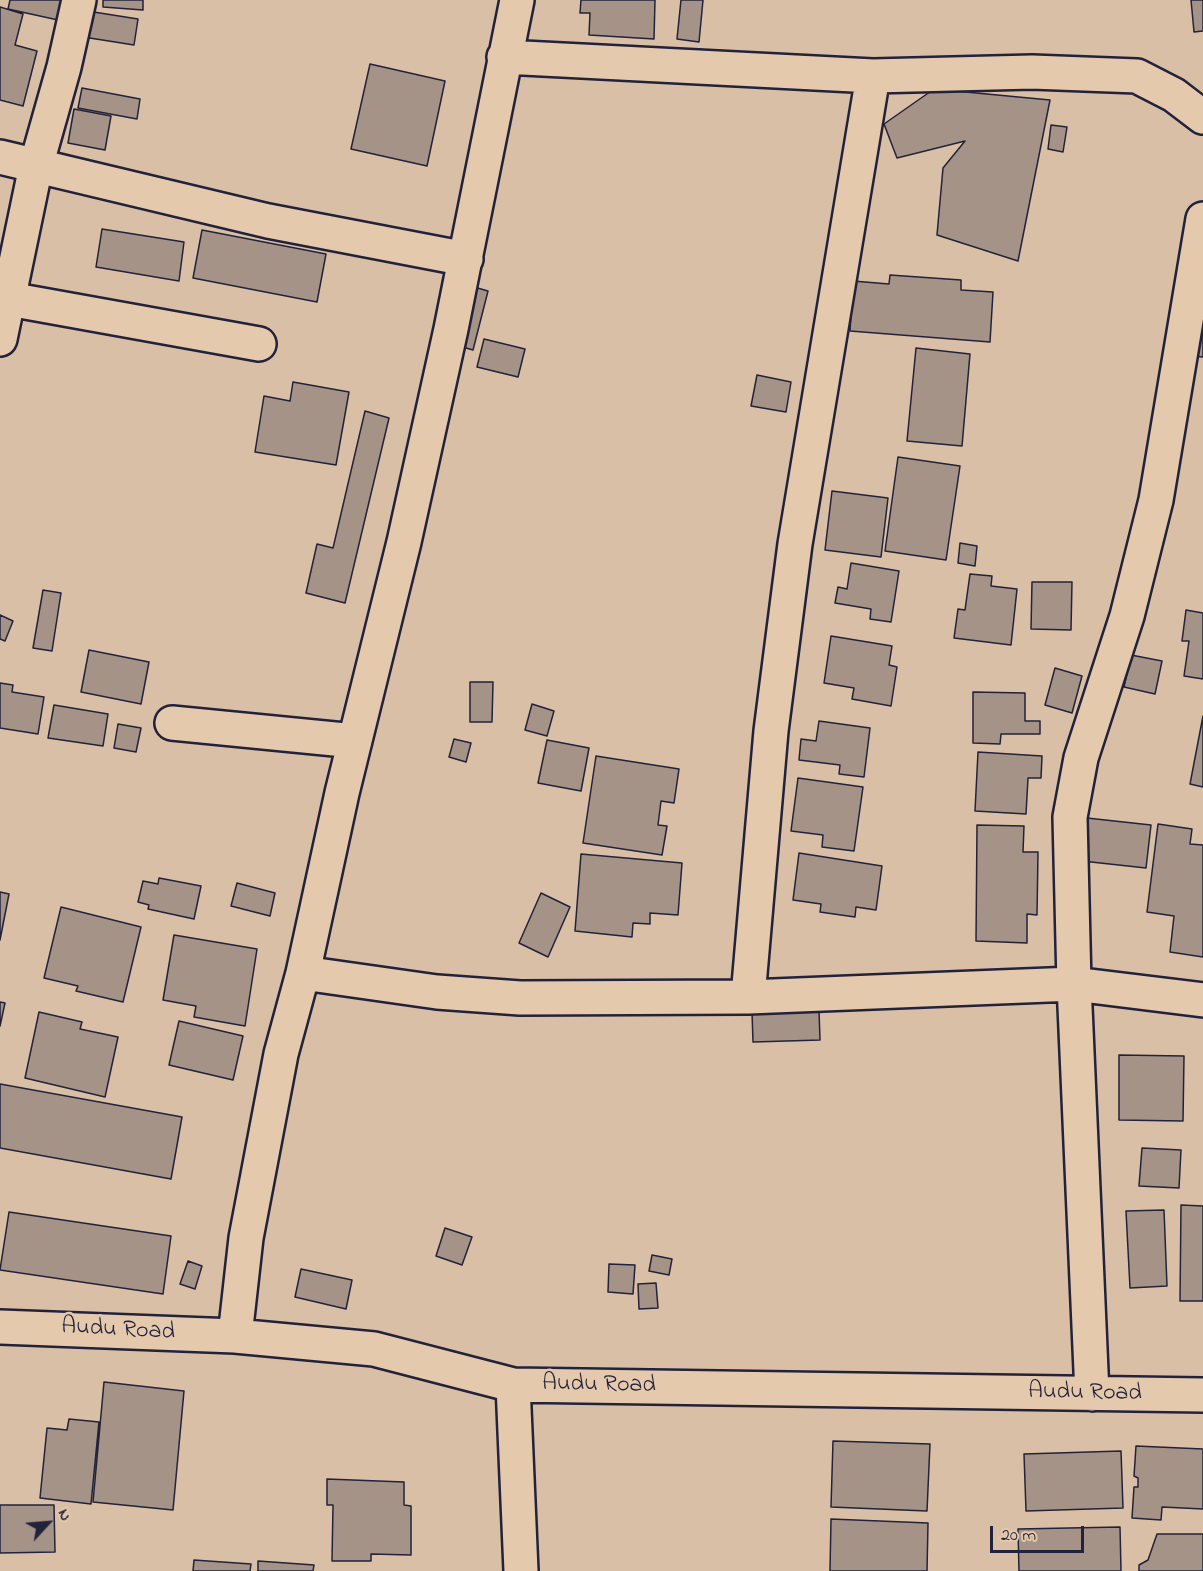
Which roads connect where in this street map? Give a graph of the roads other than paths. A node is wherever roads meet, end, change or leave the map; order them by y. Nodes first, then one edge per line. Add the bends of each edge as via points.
1 (79, 0) edge
2 (517, 0) edge
3 (504, 57) junction
4 (873, 76) junction
5 (1203, 117) edge
6 (0, 157) edge
7 (36, 166) junction
8 (1203, 219) edge
9 (466, 260) junction
10 (9, 299) junction
11 (0, 339) edge
12 (259, 344) dead end
13 (172, 723) dead end
14 (355, 741) junction
15 (303, 973) junction
16 (1074, 984) junction
17 (748, 997) junction
18 (1203, 1000) edge
19 (0, 1327) edge
20 (235, 1336) junction
21 (513, 1385) junction
22 (1092, 1394) junction
23 (1203, 1395) edge
24 (521, 1571) edge

1 - 7 street
2 - 3 street
3 - 4 street
3 - 9 street
4 - 5 street via 1032,72 1137,76
4 - 17 street via 795,544 771,731
6 - 7 street
7 - 9 street via 268,221
7 - 10 street
8 - 16 street via 1156,500 1126,616 1082,758 1070,817
9 - 14 street via 405,542
10 - 11 street
10 - 12 street
13 - 14 street
14 - 15 street
15 - 17 street via 437,992 520,998
15 - 20 street via 281,1054 248,1227
16 - 17 street
16 - 18 street
16 - 22 street
19 - 20 street, Audu Road
20 - 21 street, Audu Road via 374,1349
21 - 22 street, Audu Road
21 - 24 street
22 - 23 street, Audu Road

